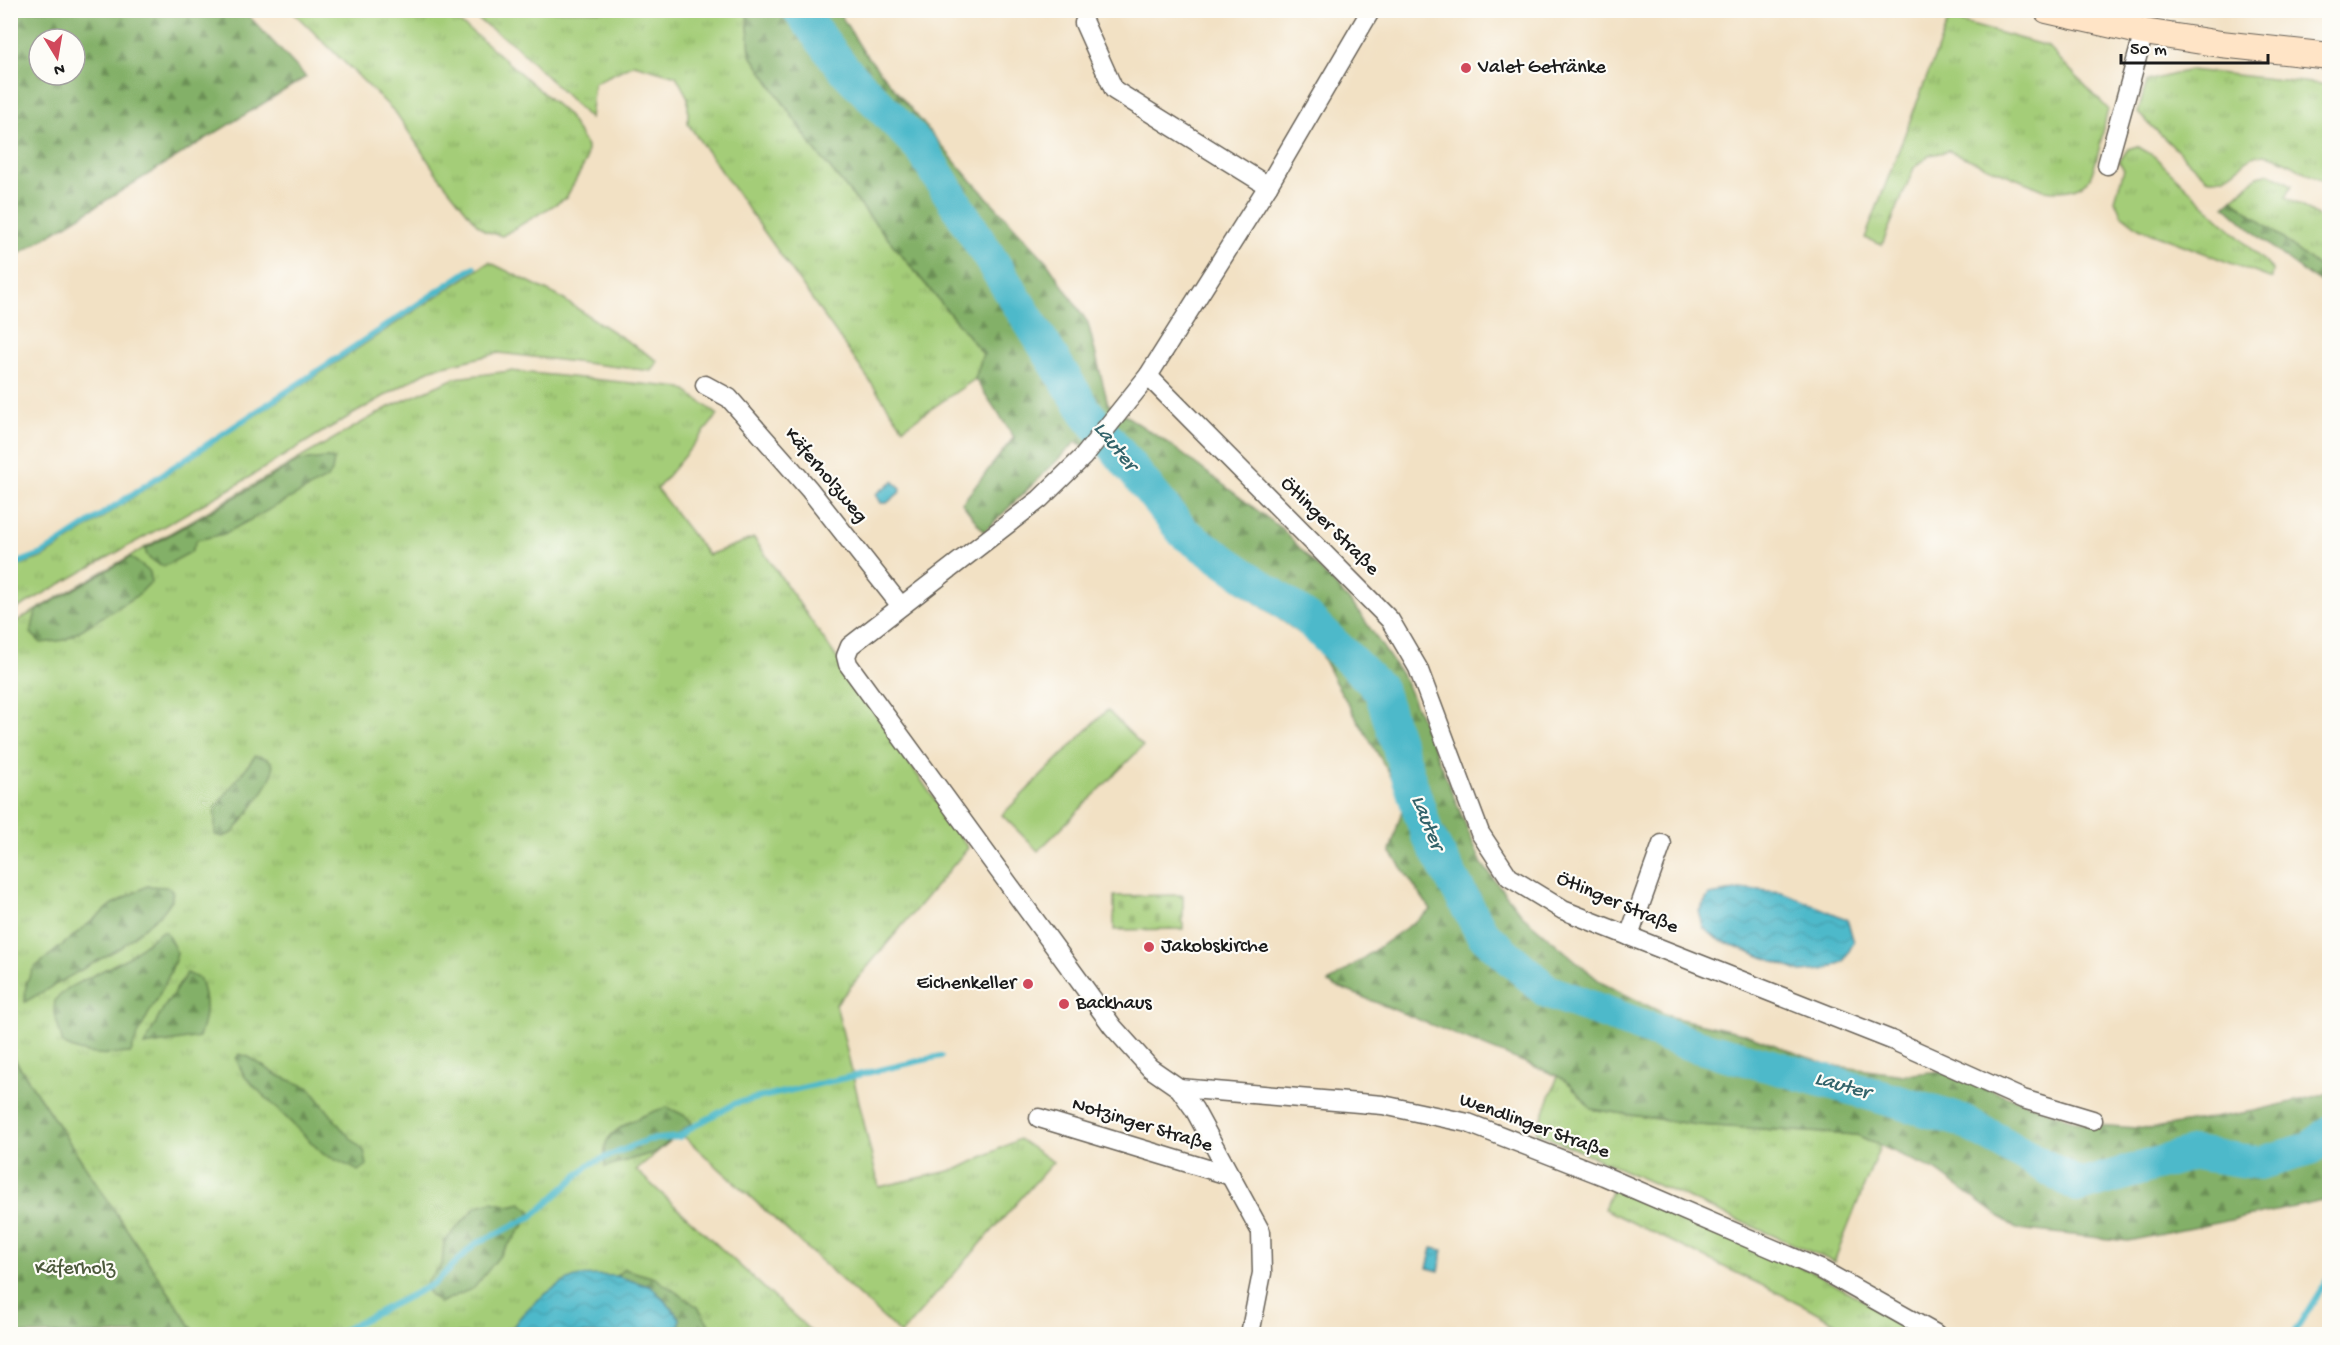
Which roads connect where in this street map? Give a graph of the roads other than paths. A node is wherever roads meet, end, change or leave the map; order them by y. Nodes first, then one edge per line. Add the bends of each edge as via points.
1 (1371, 10) edge
2 (2048, 10) edge
3 (1084, 23) dead end
4 (2144, 32) junction
5 (2330, 56) edge
6 (2107, 165) dead end
7 (1268, 186) junction
8 (1149, 376) junction
9 (705, 385) dead end
10 (901, 606) junction
11 (1662, 844) dead end
12 (1629, 936) junction
13 (1179, 1088) junction
14 (1039, 1118) dead end
15 (2093, 1120) dead end
16 (1231, 1176) junction
17 (1251, 1335) edge
18 (1936, 1335) edge

1 - 7 street
2 - 4 main road
3 - 7 street via 1114,90
4 - 5 main road
4 - 6 street
7 - 8 street
8 - 10 street via 1083,457 1040,499
8 - 12 street, Ötlinger Straße via 1390,620 1418,668 1480,833 1509,877 1563,910
9 - 10 street, Käferholzweg via 729,398 809,489
10 - 13 street via 850,646 848,664 1113,1027 1150,1068
11 - 12 street
12 - 15 street, Ötlinger Straße via 1894,1041 2024,1099
13 - 16 street, Notzinger Straße
13 - 18 street, Wendlinger Straße via 1383,1105 1468,1123 1604,1176 1821,1270
14 - 16 street, Notzinger Straße
16 - 17 street, Notzinger Straße via 1261,1232 1262,1273

